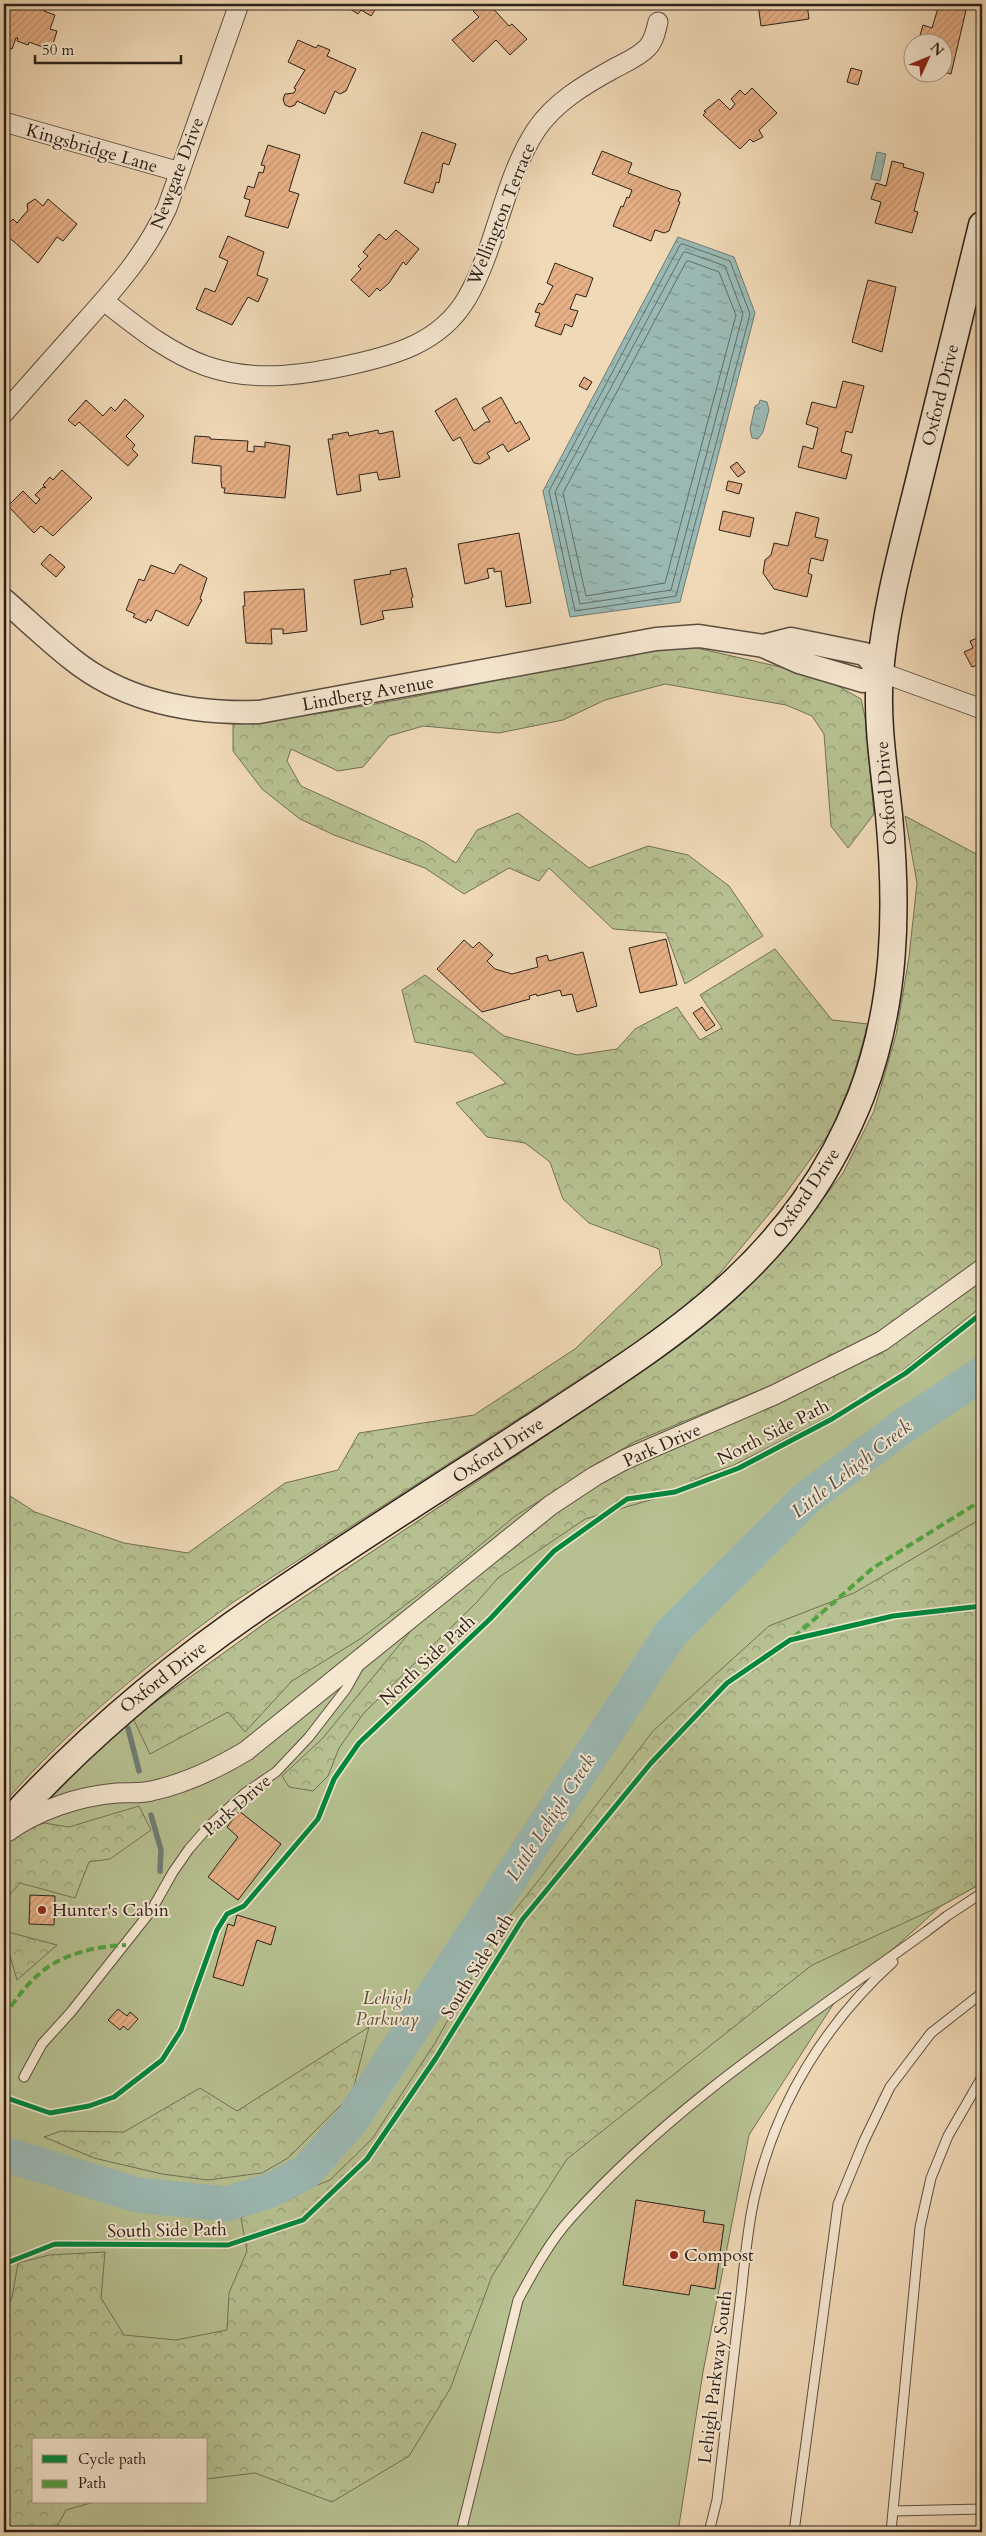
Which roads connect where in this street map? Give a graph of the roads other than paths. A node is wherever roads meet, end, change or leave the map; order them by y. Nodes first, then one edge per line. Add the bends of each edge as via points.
1 (239, 4) edge
2 (658, 22) dead end
3 (4, 122) edge
4 (180, 172) junction
5 (982, 225) edge
6 (104, 301) junction
7 (4, 413) edge
8 (4, 600) edge
9 (880, 672) junction
10 (982, 709) edge
11 (982, 1269) edge
12 (365, 1657) junction
13 (4, 1827) edge
14 (4, 1835) edge
15 (982, 1893) edge
16 (927, 1931) junction
17 (982, 1994) edge
18 (982, 2076) edge
19 (24, 2077) dead end
20 (982, 2509) edge
21 (893, 2511) junction
22 (461, 2532) edge
23 (709, 2532) edge
24 (794, 2532) edge
25 (890, 2532) edge

1 - 4 street, Newgate Drive
2 - 6 street, Wellington Terrace via 648,47 566,97 537,129 523,153 466,300 431,337 406,350 300,375 264,377 235,373 180,355
3 - 4 street, Kingsbridge Lane
4 - 6 street, Newgate Drive via 155,234 135,265
5 - 9 main road, Oxford Drive via 890,598
6 - 7 street, Newgate Drive
8 - 9 street, Lindberg Avenue via 73,661 119,688 174,707 223,714 259,712 656,639 698,636 763,646 791,640 865,654
9 - 10 street, Lindberg Avenue
9 - 13 main road, Oxford Drive via 882,763 895,894 894,946 888,997 862,1093 839,1144 794,1216 728,1290 669,1336 198,1648 95,1733
11 - 12 street, Park Drive via 882,1341 774,1395 626,1459 595,1476 551,1505
12 - 14 street, Park Drive via 246,1751 218,1767 190,1780 150,1792 117,1793 69,1803 45,1812
12 - 19 lane, Park Drive via 346,1689 309,1737 276,1772 245,1793 194,1843 173,1872 152,1911 78,2005 42,2044
15 - 16 lane, Lehigh Parkway South
16 - 22 lane via 742,2065 654,2135 570,2219 518,2300
16 - 23 lane, Lehigh Parkway South via 887,1967 824,2038 801,2073 767,2149 746,2244 717,2500
17 - 24 lane via 931,2033 890,2087 838,2204
18 - 21 lane via 948,2136 931,2178 920,2227
20 - 21 lane
21 - 25 lane

